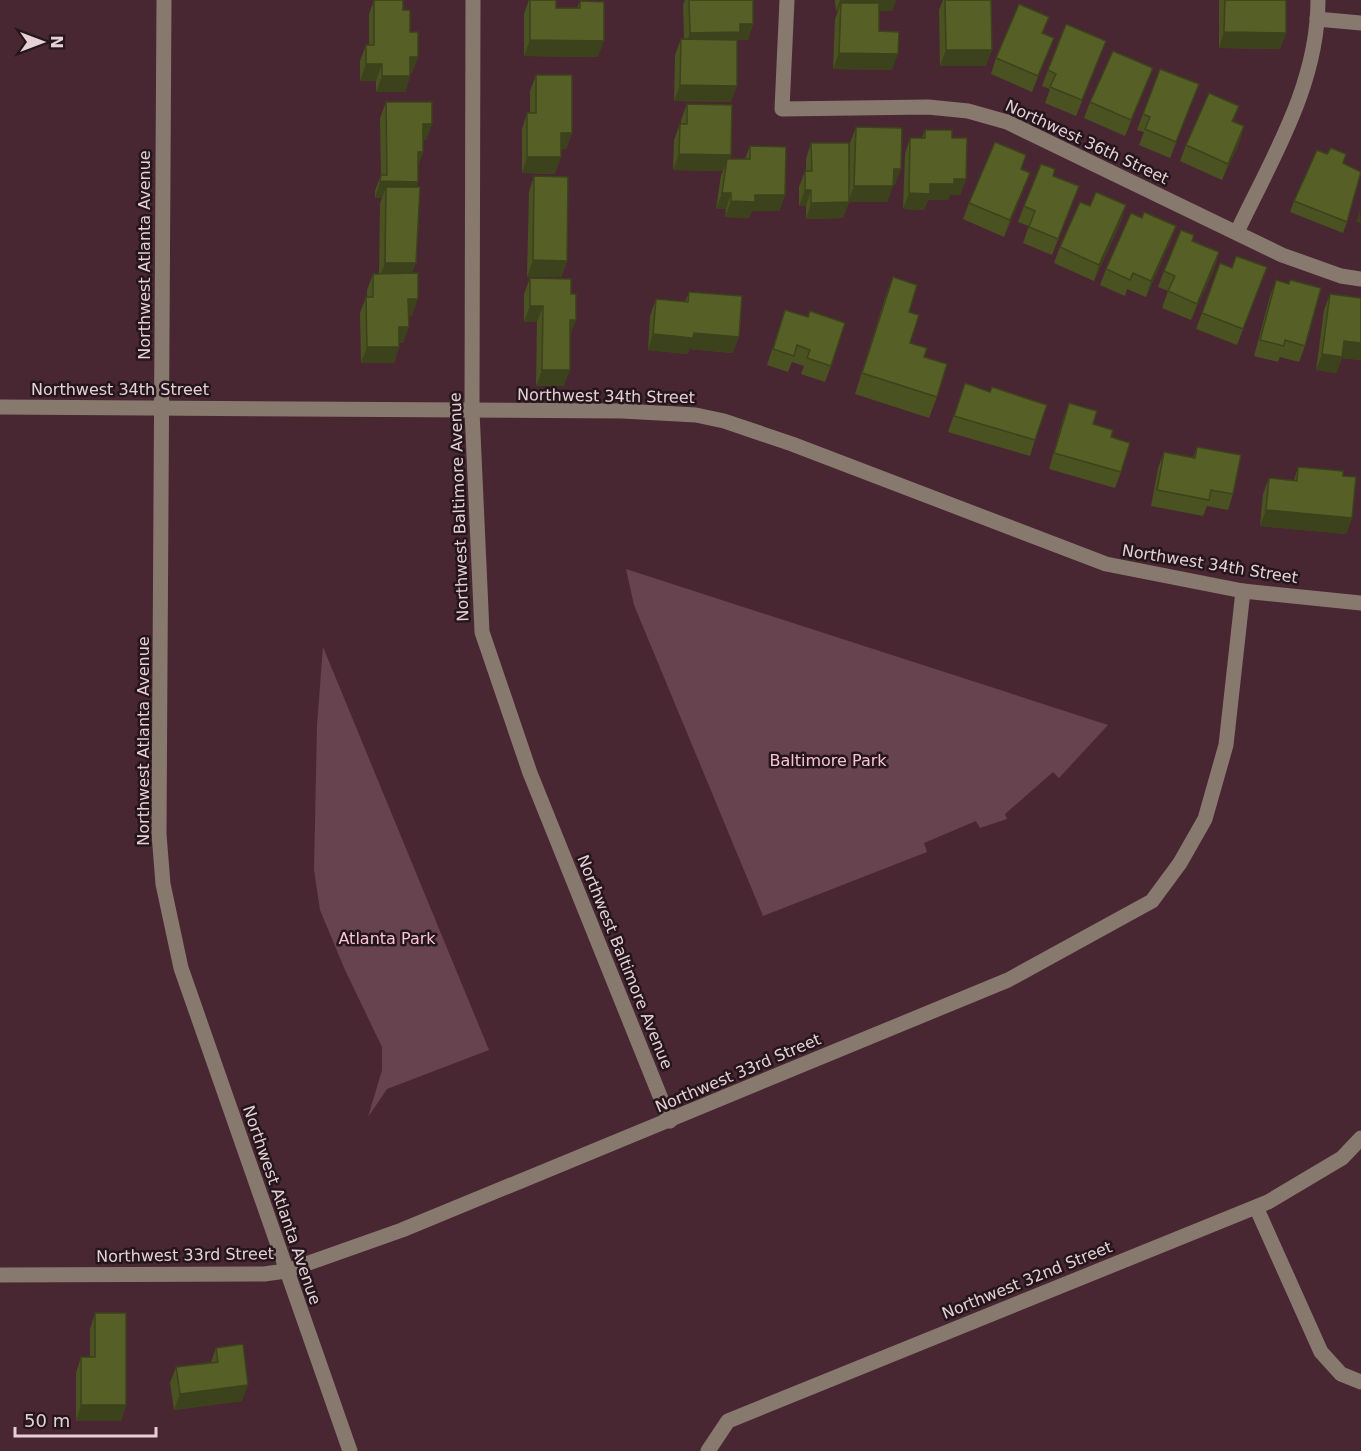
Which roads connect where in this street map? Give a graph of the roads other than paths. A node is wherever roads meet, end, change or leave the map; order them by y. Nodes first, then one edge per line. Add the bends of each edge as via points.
1 (164, 0) edge
2 (473, 0) edge
3 (788, 0) edge
4 (1318, 0) edge
5 (1317, 19) junction
6 (1361, 23) edge
7 (1237, 232) junction
8 (1361, 279) edge
9 (0, 407) edge
10 (162, 408) junction
11 (472, 411) junction
12 (1243, 591) junction
13 (1361, 603) edge
14 (670, 1121) junction
15 (1361, 1138) edge
16 (1256, 1207) junction
17 (286, 1271) junction
18 (0, 1275) edge
19 (1361, 1382) edge
20 (350, 1451) edge
21 (708, 1451) edge

1 - 10 street, Northwest Atlanta Avenue
2 - 11 street, Northwest Baltimore Avenue
3 - 7 street, Northwest 36th Street via 782,109 928,107 968,111 1007,122
4 - 5 street
5 - 6 street
5 - 7 street via 1312,60 1298,105
7 - 8 street, Northwest 36th Street via 1282,255
9 - 10 street, Northwest 34th Street
10 - 11 street, Northwest 34th Street
10 - 17 street, Northwest Atlanta Avenue via 159,834 163,884 181,968
11 - 12 street, Northwest 34th Street via 622,411 715,419 792,444 1106,564
11 - 14 street, Northwest Baltimore Avenue via 482,632 530,773
12 - 13 street, Northwest 34th Street
12 - 14 street, Northwest 33rd Street via 1226,746 1208,809 1180,863 1152,901 1008,980
14 - 17 street, Northwest 33rd Street via 402,1230
15 - 16 street, Northwest 32nd Street via 1342,1158
16 - 19 street via 1321,1352 1341,1374
16 - 21 street, Northwest 32nd Street via 728,1421
17 - 18 street, Northwest 33rd Street
17 - 20 street, Northwest Atlanta Avenue

